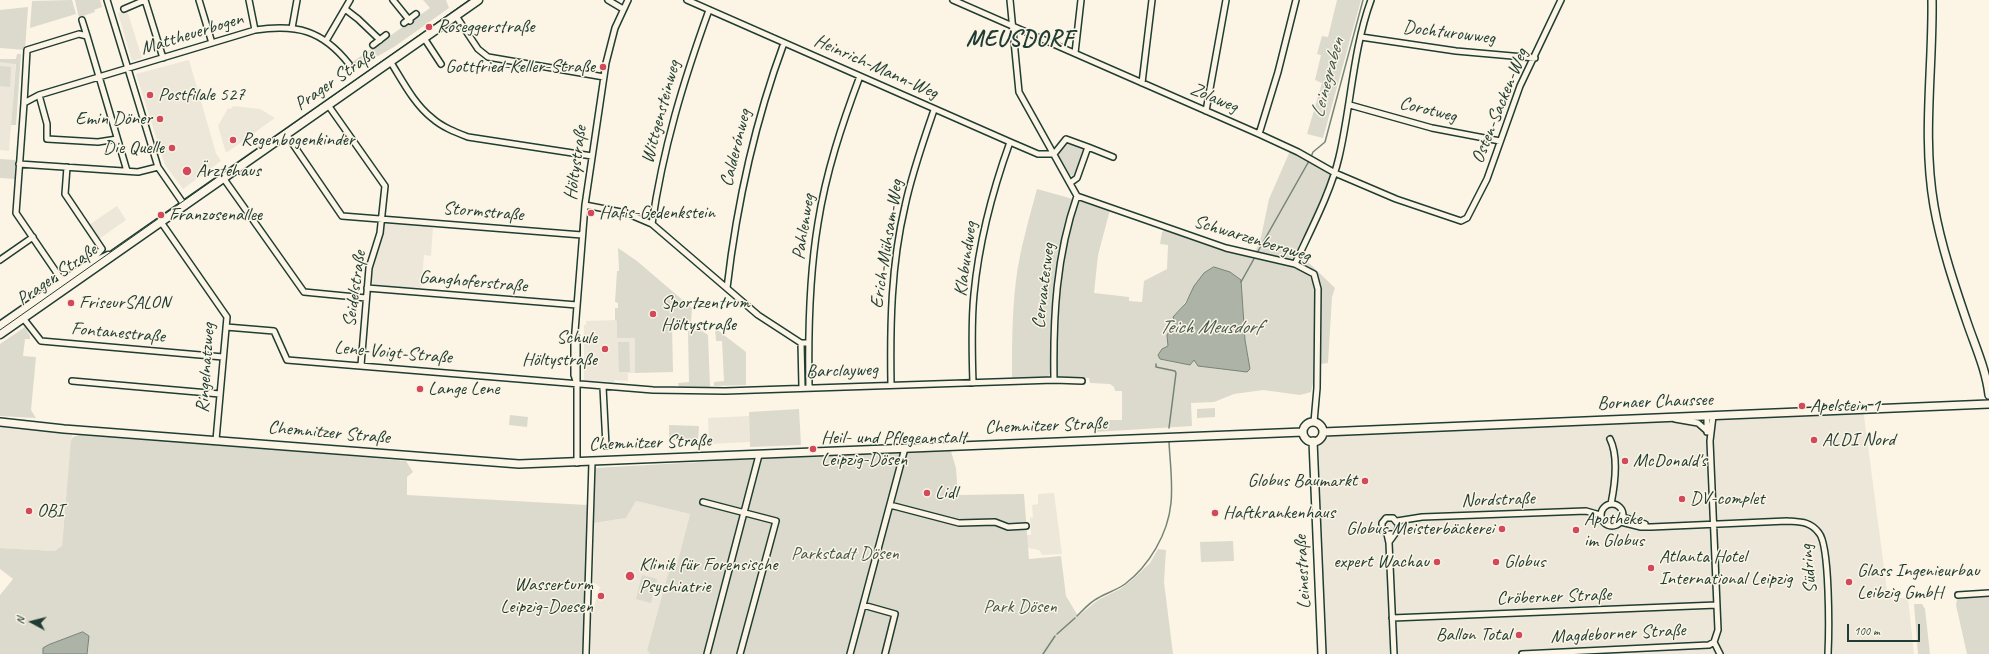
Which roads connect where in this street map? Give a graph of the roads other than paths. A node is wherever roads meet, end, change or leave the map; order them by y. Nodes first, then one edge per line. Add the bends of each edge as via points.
1 (107, 0) edge
2 (145, 0) edge
3 (199, 0) edge
4 (249, 0) edge
5 (297, 0) edge
6 (350, 0) edge
7 (393, 0) edge
8 (478, 0) edge
9 (608, 0) edge
10 (628, 0) edge
11 (687, 0) edge
12 (953, 0) edge
13 (1010, 0) edge
14 (1082, 0) edge
15 (1152, 0) edge
16 (1226, 0) edge
17 (1296, 0) edge
18 (1371, 0) edge
19 (1561, 0) edge
20 (1932, 0) edge
21 (124, 9) dead end
22 (345, 9) junction
23 (623, 9) junction
24 (709, 10) junction
25 (416, 14) dead end
26 (456, 16) junction
27 (82, 20) dead end
28 (410, 20) junction
29 (404, 23) dead end
30 (1011, 26) junction
31 (292, 28) junction
32 (255, 30) junction
33 (87, 36) junction
34 (386, 36) dead end
35 (1361, 37) junction
36 (424, 38) junction
37 (380, 40) junction
38 (326, 41) junction
39 (212, 43) junction
40 (784, 43) junction
41 (373, 45) dead end
42 (1075, 53) junction
43 (163, 58) junction
44 (1535, 58) junction
45 (390, 61) junction
46 (349, 64) dead end
47 (441, 64) dead end
48 (128, 69) junction
49 (604, 76) junction
50 (860, 76) junction
51 (99, 78) junction
52 (1142, 83) junction
53 (39, 96) junction
54 (24, 103) junction
55 (328, 105) junction
56 (1350, 105) junction
57 (934, 110) junction
58 (1206, 111) junction
59 (286, 134) junction
60 (1259, 134) junction
61 (117, 139) junction
62 (1500, 141) junction
63 (1010, 142) junction
64 (1088, 147) junction
65 (1054, 154) junction
66 (592, 156) junction
67 (1113, 157) dead end
68 (19, 164) junction
69 (67, 167) junction
70 (158, 168) junction
71 (127, 171) junction
72 (1335, 173) junction
73 (224, 179) junction
74 (1070, 182) junction
75 (1077, 196) junction
76 (585, 205) junction
77 (184, 206) junction
78 (382, 218) junction
79 (1464, 220) joint
80 (161, 222) junction
81 (652, 224) junction
82 (582, 236) junction
83 (33, 237) junction
84 (113, 255) junction
85 (0, 260) edge
86 (1295, 264) junction
87 (84, 267) junction
88 (63, 282) junction
89 (367, 288) junction
90 (727, 288) junction
91 (366, 298) junction
92 (577, 305) junction
93 (23, 318) junction
94 (0, 326) edge
95 (226, 328) junction
96 (0, 334) edge
97 (801, 343) junction
98 (808, 343) junction
99 (223, 357) junction
100 (361, 365) junction
101 (1054, 380) junction
102 (72, 381) dead end
103 (1082, 381) dead end
104 (973, 383) junction
105 (577, 384) junction
106 (891, 385) junction
107 (603, 387) junction
108 (802, 387) junction
109 (809, 387) junction
110 (220, 394) junction
111 (1989, 395) edge
112 (1989, 404) edge
113 (1710, 416) junction
114 (1664, 418) junction
115 (0, 422) edge
116 (1314, 422) junction
117 (1707, 431) junction
118 (1303, 432) junction
119 (1322, 432) junction
120 (1610, 439) dead end
121 (216, 440) junction
122 (1710, 440) junction
123 (1313, 442) junction
124 (606, 446) dead end
125 (905, 448) junction
126 (759, 455) junction
127 (577, 462) junction
128 (592, 462) junction
129 (703, 502) dead end
130 (1611, 504) junction
131 (890, 505) junction
132 (743, 512) junction
133 (1600, 515) junction
134 (1622, 519) junction
135 (1398, 521) junction
136 (1713, 524) junction
137 (1026, 526) dead end
138 (1387, 534) junction
139 (1393, 534) junction
140 (1389, 542) junction
141 (1989, 593) edge
142 (1958, 596) dead end
143 (863, 605) junction
144 (1717, 605) junction
145 (1392, 618) junction
146 (1714, 642) junction
147 (586, 654) edge
148 (707, 654) edge
149 (740, 654) edge
150 (850, 654) edge
151 (885, 654) edge
152 (1322, 654) edge
153 (1394, 654) edge
154 (1522, 654) edge
155 (1535, 654) edge
156 (1720, 654) edge
157 (1828, 654) edge

1 - 48 street
2 - 21 street
2 - 43 street
3 - 39 street
4 - 32 street
5 - 31 street
6 - 22 street
7 - 28 street
8 - 26 main road, Prager Straße
9 - 23 street
10 - 23 street, Höltystraße
11 - 24 street, Heinrich-Mann-Weg
12 - 30 street, Zolaweg
13 - 30 street
14 - 42 street
15 - 52 street
16 - 58 street
17 - 60 street
18 - 35 street
19 - 44 street, Osten-Sacken-Weg
20 - 111 main road via 1928,126 1934,207 1957,293 1984,368
22 - 37 street
22 - 38 street
23 - 49 street, Höltystraße
24 - 40 street, Heinrich-Mann-Weg
24 - 81 street, Wittgensteinweg via 675,108 664,151
25 - 28 street
26 - 36 main road, Prager Straße
26 - 49 street via 478,49 488,57
27 - 33 street
28 - 29 street
30 - 42 street, Zolaweg
30 - 65 street via 1019,92
31 - 32 street, Mattheuerbogen
31 - 38 street, Mattheuerbogen via 308,31
32 - 39 street, Mattheuerbogen
33 - 51 street
33 - 54 street via 79,34 27,50
34 - 37 street
35 - 44 street, Dochturowweg via 1456,51
35 - 56 street
36 - 45 main road, Prager Straße
36 - 47 street
37 - 41 street
38 - 46 street, Mattheuerbogen
39 - 43 street, Mattheuerbogen
40 - 50 street, Heinrich-Mann-Weg
40 - 90 street, Calderónweg via 762,106 747,161
42 - 52 street, Zolaweg
43 - 48 street, Mattheuerbogen
44 - 62 street, Osten-Sacken-Weg via 1520,86
45 - 55 main road, Prager Straße
45 - 66 street via 422,107 448,129 468,136
48 - 51 street, Mattheuerbogen
48 - 70 street
49 - 66 street, Höltystraße
50 - 57 street, Heinrich-Mann-Weg
50 - 98 street, Pahlenweg via 834,152 818,222 811,279
51 - 53 street, Mattheuerbogen
51 - 61 street
52 - 58 street, Zolaweg
53 - 54 street, Mattheuerbogen
53 - 61 street via 47,124 47,139 98,142
54 - 68 street
55 - 59 main road, Prager Straße
55 - 78 street, Seidelstraße via 385,186
56 - 62 street, Corotweg via 1432,128
56 - 72 street
57 - 63 street, Heinrich-Mann-Weg
57 - 106 street, Erich-Mühsam-Weg via 911,182 900,233 891,307
58 - 60 street, Zolaweg
59 - 73 main road, Prager Straße
59 - 78 street, Stormstraße via 342,216
60 - 72 street, Zolaweg
61 - 71 street
62 - 79 street, Osten-Sacken-Weg via 1487,179
63 - 65 street, Heinrich-Mann-Weg via 1038,154
63 - 104 street, Klabundweg via 988,208 980,249 974,302
64 - 65 street via 1066,139
64 - 67 street
64 - 74 street via 1077,178
65 - 74 street
66 - 76 street, Höltystraße
68 - 69 street
68 - 83 street via 16,213
69 - 71 street
69 - 87 street via 65,194 102,249
70 - 71 street via 144,172
70 - 77 street
72 - 79 street, Zolaweg via 1396,199
72 - 86 street
73 - 77 main road, Prager Straße
73 - 91 street via 304,292
74 - 75 street
75 - 86 street, Schwarzenbergweg via 1226,248
75 - 101 street, Cervantesweg via 1069,218 1058,273 1054,307
76 - 81 street via 626,213
76 - 82 street, Höltystraße
77 - 80 main road, Prager Straße
78 - 82 street, Stormstraße
78 - 89 street, Seidelstraße via 369,268
80 - 84 main road, Prager Straße
80 - 95 street, Ringelnatzweg via 227,318
81 - 90 street
82 - 92 street, Höltystraße
83 - 85 street
83 - 88 street
84 - 87 main road, Prager Straße
84 - 93 main road, Prager Straße
86 - 116 street, Schwarzenbergweg via 1314,274 1318,289
87 - 88 main road, Prager Straße
88 - 94 main road, Prager Straße
89 - 91 street, Seidelstraße
89 - 92 street, Ganghoferstraße
90 - 97 street via 758,315
91 - 100 street, Seidelstraße
92 - 105 street, Höltystraße
93 - 96 main road, Prager Straße
93 - 99 street, Fontanestraße via 41,342
95 - 99 street, Ringelnatzweg
95 - 100 street, Lene-Voigt-Straße via 274,331 287,360
97 - 98 street
97 - 108 street
98 - 109 street, Pahlenweg
99 - 110 street, Ringelnatzweg
100 - 105 street, Lene-Voigt-Straße
101 - 103 street, Barclayweg
101 - 104 street, Barclayweg
102 - 110 street
104 - 106 street, Barclayweg
105 - 107 street, Barclayweg
105 - 127 street, Höltystraße
106 - 109 street, Barclayweg
107 - 108 street, Barclayweg via 725,391
107 - 124 street
108 - 109 street, Barclayweg
110 - 121 street, Ringelnatzweg
112 - 113 main road, Bornaer Chaussee
113 - 114 main road, Bornaer Chaussee
113 - 117 street
113 - 122 street
114 - 117 street via 1694,422
114 - 119 main road, Bornaer Chaussee
115 - 121 main road, Chemnitzer Straße
116 - 118 main road via 1306,426
116 - 119 main road via 1320,426
117 - 122 street
118 - 123 main road via 1307,440
118 - 125 main road, Chemnitzer Straße
119 - 123 main road via 1320,438
120 - 130 street via 1614,447 1615,484
121 - 127 main road, Chemnitzer Straße via 508,464
122 - 136 street
123 - 152 main road, Leinestraße
125 - 126 main road, Chemnitzer Straße
125 - 131 street
126 - 128 main road, Chemnitzer Straße
126 - 132 street
127 - 128 main road, Chemnitzer Straße
128 - 147 street
129 - 132 street
130 - 133 street via 1604,507
130 - 134 street via 1620,508
131 - 137 street via 959,523 995,522 1008,527
131 - 143 street
132 - 148 street
132 - 149 street via 776,521
133 - 134 street, Nordstraße via 1607,526 1614,526
133 - 135 street, Nordstraße via 1586,511 1422,517
134 - 136 street, Südring via 1651,527
135 - 138 street, Nordstraße via 1391,517 1383,521 1382,528
135 - 139 street, Nordstraße via 1398,529
136 - 144 street
136 - 157 street, Südring via 1807,522 1820,533 1825,551
138 - 139 street
138 - 140 street, Nordstraße
139 - 140 street, Nordstraße
140 - 145 street, Nordstraße
141 - 142 street
143 - 150 street
143 - 151 street via 895,614
144 - 145 street, Cröberner Straße
144 - 146 street via 1718,630
145 - 153 street, Nordstraße
146 - 155 street, Magdeborner Straße via 1709,645
146 - 156 street
154 - 155 street, Magdeborner Straße

